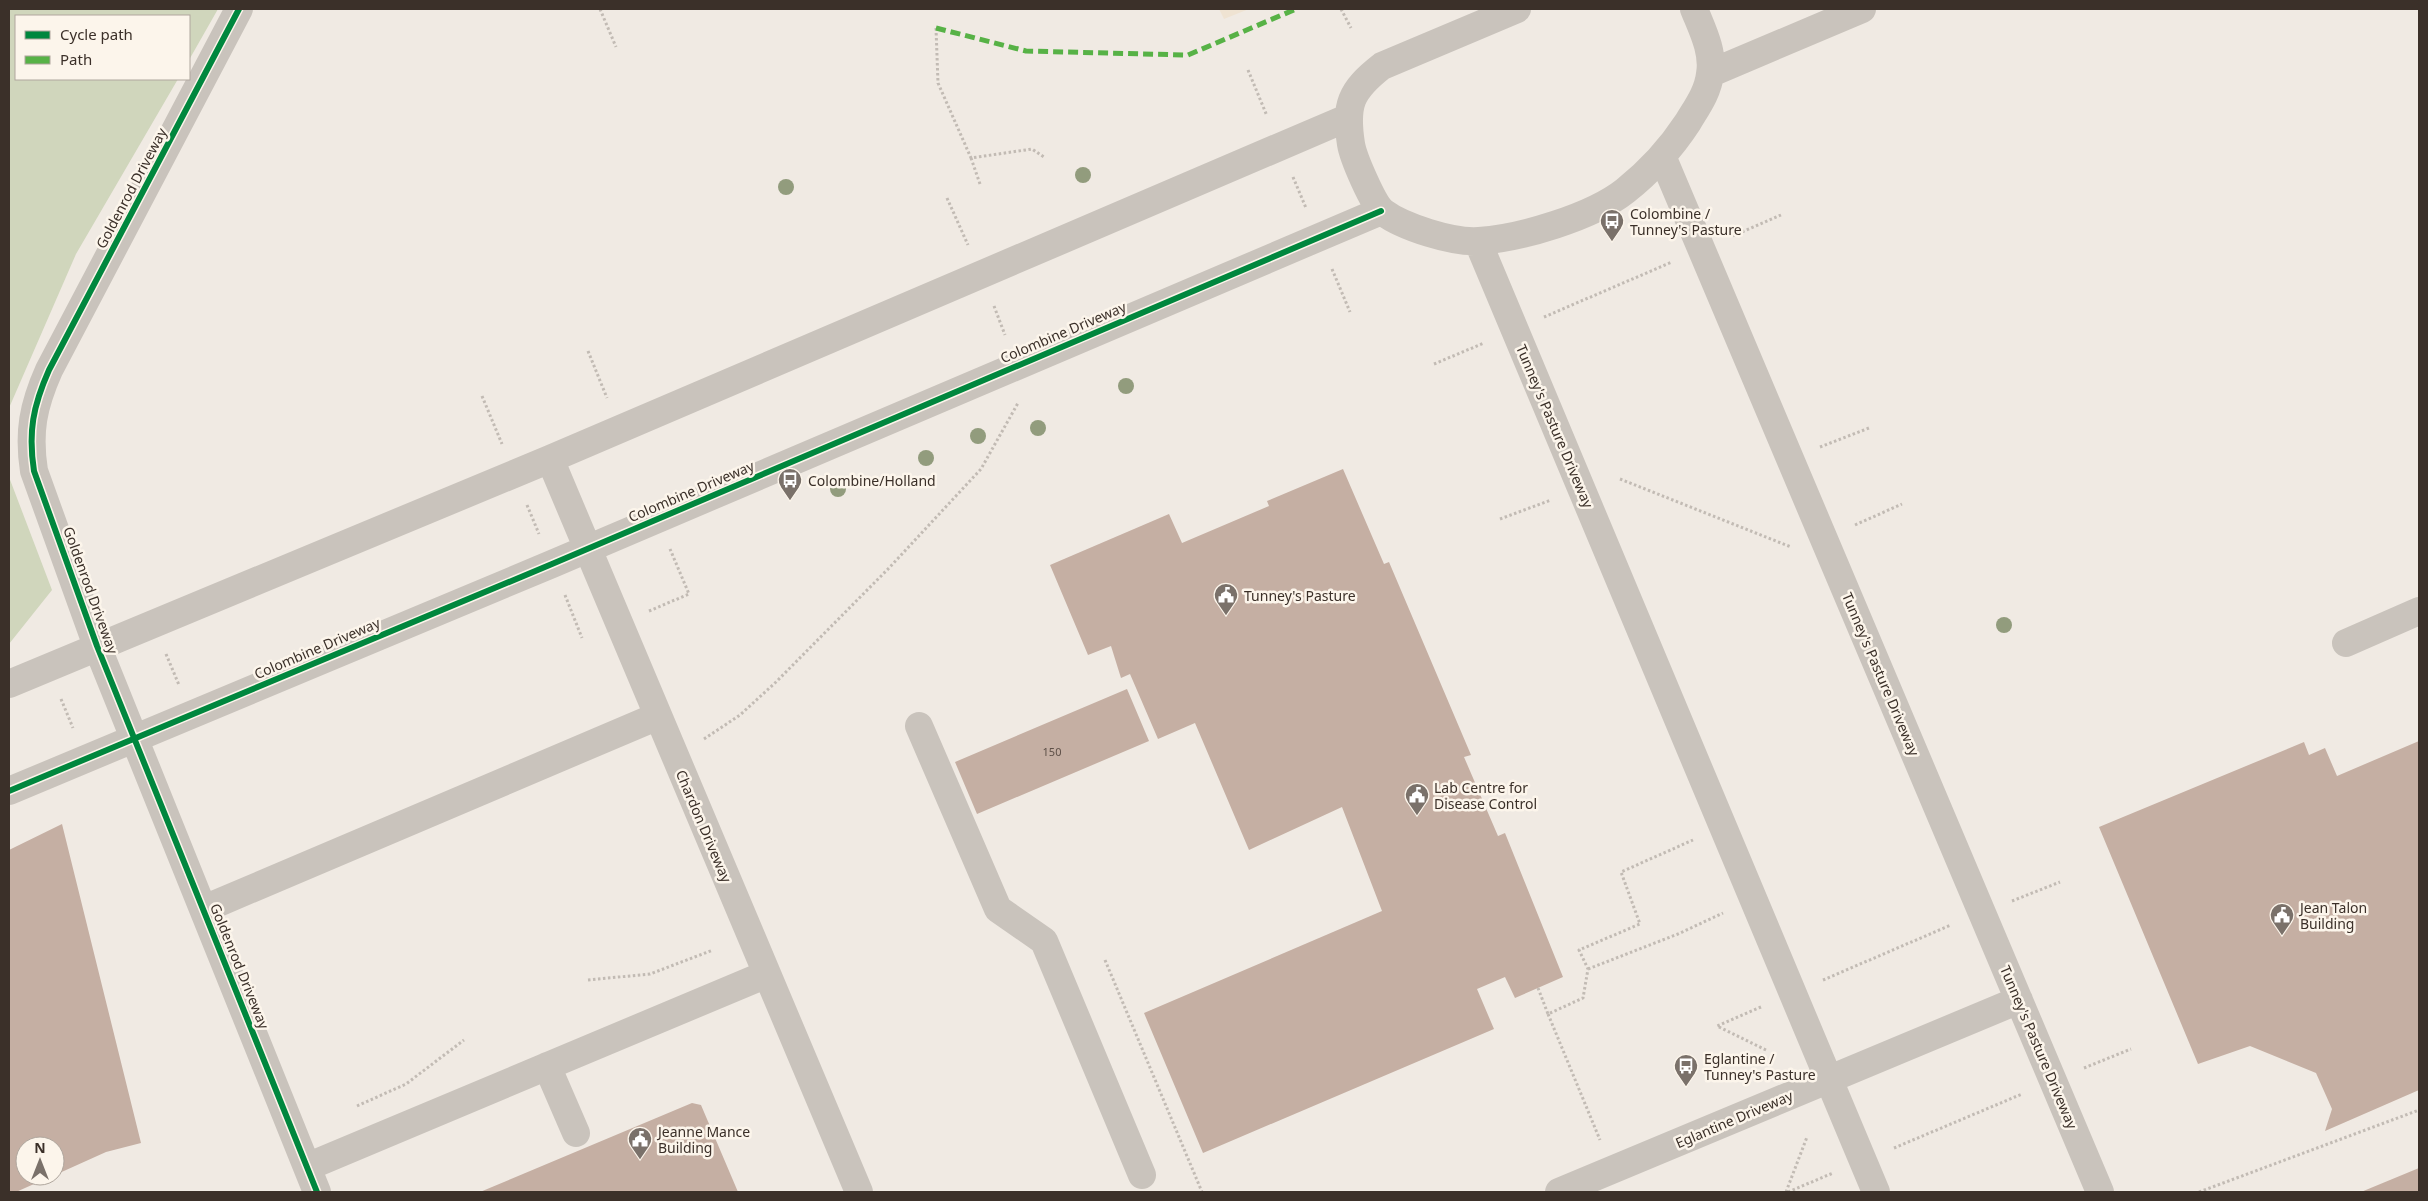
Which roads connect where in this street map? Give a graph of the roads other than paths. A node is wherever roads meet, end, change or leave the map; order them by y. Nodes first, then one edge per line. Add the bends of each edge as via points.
1 (238, 9) edge
2 (1517, 9) edge
3 (1694, 9) edge
4 (1862, 9) edge
5 (1711, 73) junction
6 (1347, 118) junction
7 (1662, 156) junction
8 (1381, 211) junction
9 (1478, 242) junction
10 (550, 459) junction
11 (588, 549) junction
12 (2419, 611) edge
13 (2346, 643) dead end
14 (97, 646) junction
15 (9, 684) edge
16 (658, 716) junction
17 (919, 726) dead end
18 (135, 737) junction
19 (9, 791) edge
20 (204, 909) junction
21 (767, 974) junction
22 (2019, 1000) junction
23 (547, 1066) junction
24 (1828, 1079) junction
25 (576, 1133) dead end
26 (307, 1167) junction
27 (1142, 1175) dead end
28 (317, 1192) edge
29 (859, 1192) edge
30 (1559, 1192) edge
31 (1876, 1192) edge
32 (2100, 1192) edge

1 - 14 street, Goldenrod Driveway via 38,395 30,445 34,471
2 - 6 street via 1382,66 1365,79 1352,98
3 - 5 street via 1708,43
4 - 5 street
5 - 7 street via 1702,100
6 - 8 street via 1352,149
6 - 10 street
7 - 9 street via 1624,192 1578,217 1527,233
7 - 22 street, Tunney's Pasture Driveway
8 - 9 street via 1411,226 1446,237
8 - 11 street, Colombine Driveway
9 - 24 street, Tunney's Pasture Driveway
10 - 11 street, Chardon Driveway
10 - 14 street
11 - 16 street, Chardon Driveway
11 - 18 street, Colombine Driveway
12 - 13 street
14 - 15 street
14 - 18 street, Goldenrod Driveway
16 - 20 street
16 - 21 street, Chardon Driveway
17 - 27 street via 998,909 1044,941
18 - 19 street, Colombine Driveway
18 - 20 street, Goldenrod Driveway
20 - 26 street, Goldenrod Driveway
21 - 23 street
21 - 29 street, Chardon Driveway
22 - 24 street, Eglantine Driveway
22 - 32 street, Tunney's Pasture Driveway
23 - 25 street
23 - 26 street
24 - 30 street, Eglantine Driveway
24 - 31 street, Tunney's Pasture Driveway
26 - 28 street, Goldenrod Driveway

